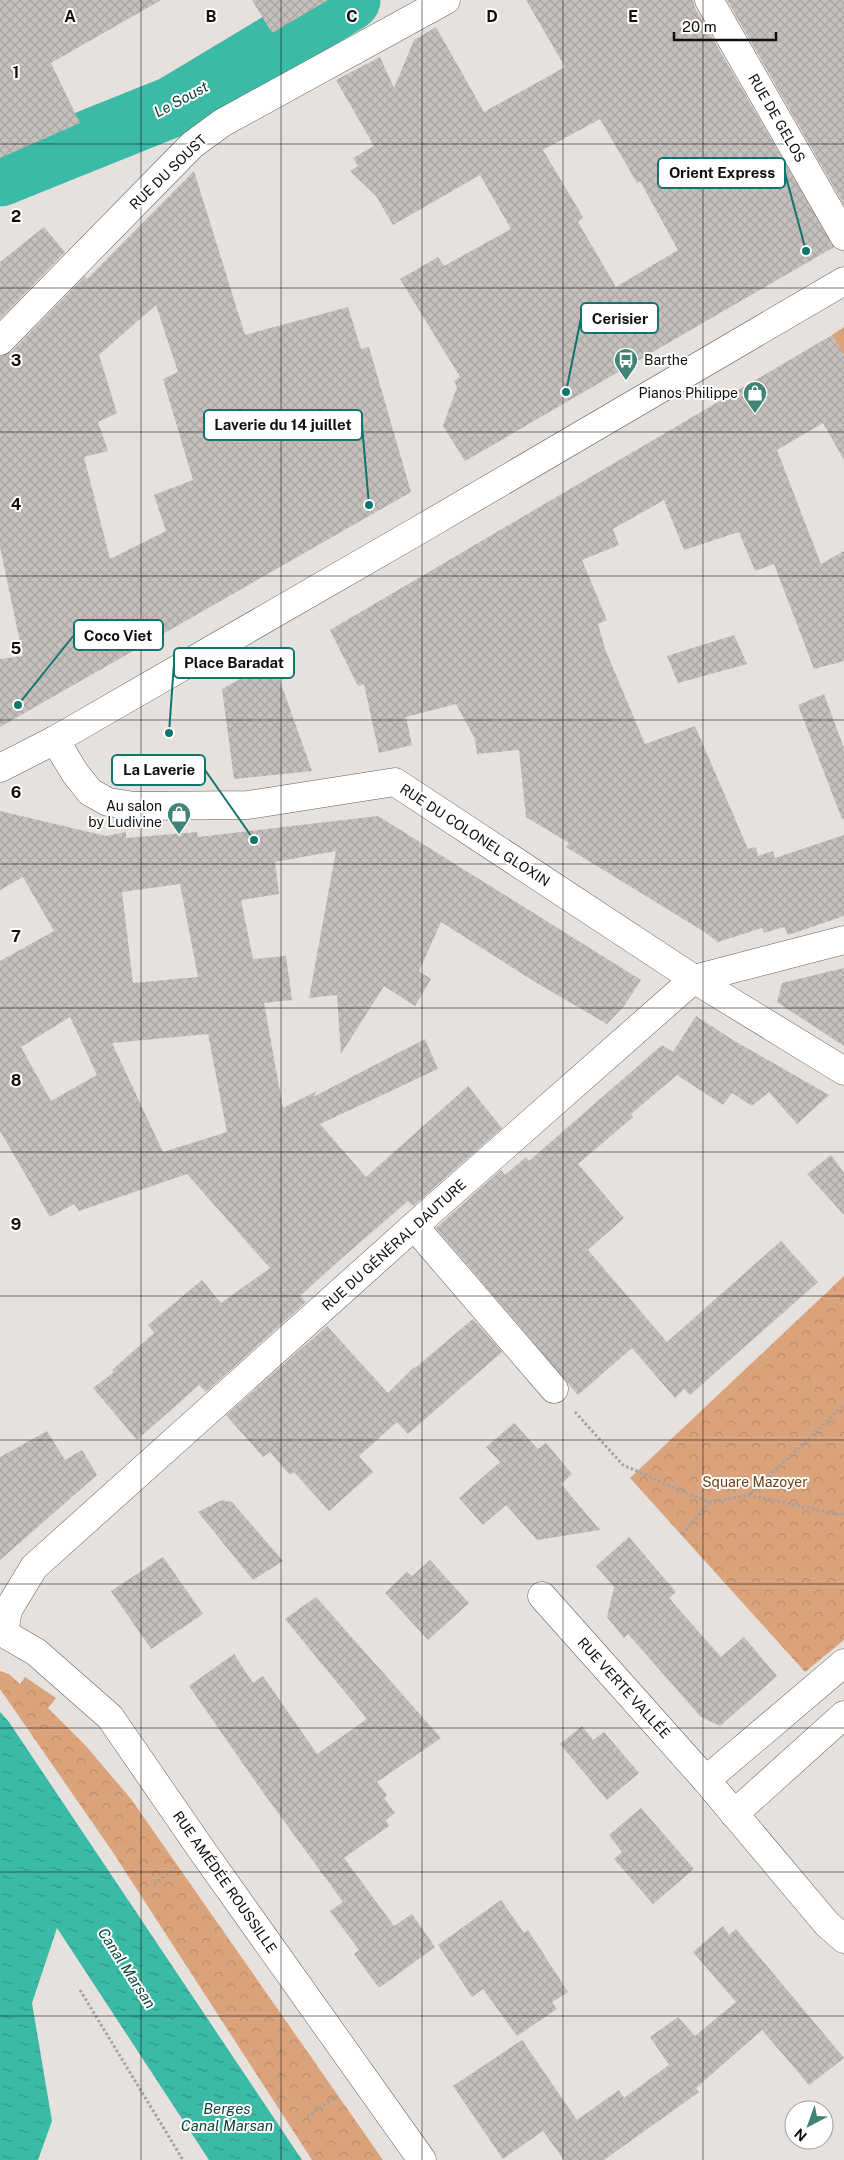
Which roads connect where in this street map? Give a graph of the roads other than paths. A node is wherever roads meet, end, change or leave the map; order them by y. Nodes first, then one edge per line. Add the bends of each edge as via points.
1 (446, 0) edge
2 (709, 0) edge
3 (844, 236) edge
4 (844, 281) edge
5 (0, 342) edge
6 (55, 740) junction
7 (0, 768) edge
8 (844, 940) edge
9 (694, 979) junction
10 (844, 1071) edge
11 (414, 1226) junction
12 (554, 1389) road end
13 (542, 1596) dead end
14 (2, 1632) edge
15 (844, 1664) edge
16 (844, 1715) edge
17 (706, 1780) junction
18 (734, 1814) junction
19 (844, 1939) edge
20 (422, 2160) edge

1 - 5 street, RUE DU SOUST via 222,123 192,145
2 - 3 street, RUE DE GELOS
4 - 6 street
6 - 7 street
6 - 9 street, RUE DU COLONEL GLOXIN via 90,792 108,802 135,806 248,805 395,782
8 - 9 street, RUE DU GÉNÉRAL DAUTURE
9 - 10 street, RUE DU COLONEL GLOXIN
9 - 11 street, RUE DU GÉNÉRAL DAUTURE
11 - 12 street
11 - 14 street, RUE DU GÉNÉRAL DAUTURE via 34,1567 8,1610
13 - 17 street, RUE VERTE VALLÉE
14 - 20 street, RUE AMÉDÉE ROUSSILLE via 36,1652 110,1717
15 - 17 street
16 - 18 street
17 - 18 street, RUE VERTE VALLÉE
18 - 19 street, RUE VERTE VALLÉE via 827,1924

